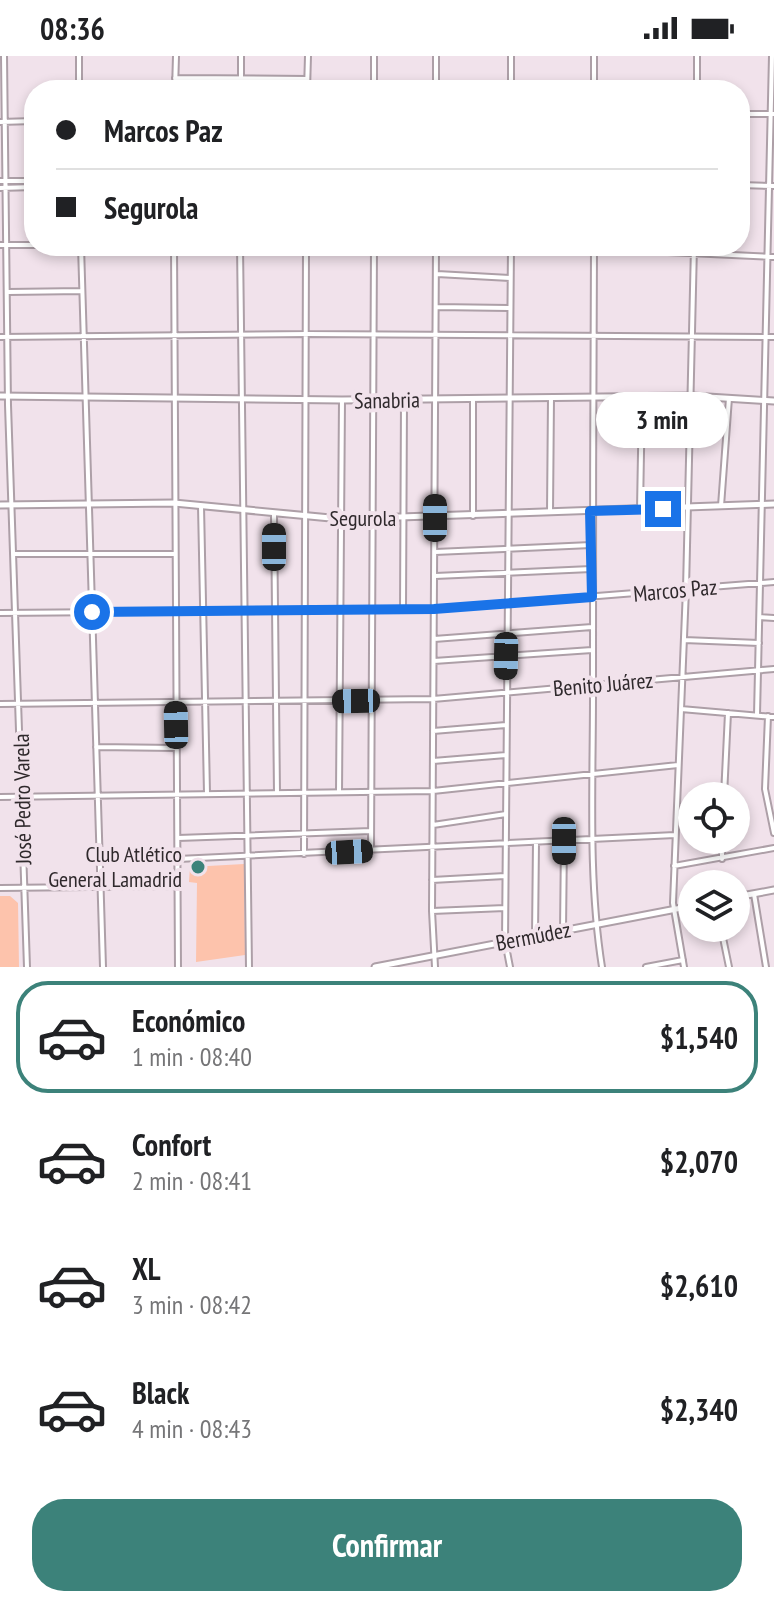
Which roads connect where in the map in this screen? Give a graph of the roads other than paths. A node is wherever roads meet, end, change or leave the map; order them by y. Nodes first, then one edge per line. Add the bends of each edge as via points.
1 (4, 56) edge
2 (79, 56) edge
3 (176, 56) edge
4 (241, 56) edge
5 (308, 56) edge
6 (374, 56) edge
7 (436, 56) edge
8 (511, 56) edge
9 (594, 56) edge
10 (697, 56) edge
11 (772, 56) edge
12 (175, 78) joint
13 (241, 78) junction
14 (307, 79) joint
15 (79, 80) edge
16 (374, 80) edge
17 (436, 80) edge
18 (511, 80) edge
19 (594, 80) edge
20 (697, 80) edge
21 (750, 114) edge
22 (773, 114) edge
23 (24, 121) edge
24 (2, 122) edge
25 (3, 181) edge
26 (24, 181) edge
27 (750, 185) edge
28 (772, 186) edge
29 (24, 187) edge
30 (3, 188) edge
31 (0, 245) edge
32 (7, 245) junction
33 (24, 245) edge
34 (750, 255) edge
35 (81, 256) edge
36 (174, 256) edge
37 (240, 256) edge
38 (306, 256) edge
39 (374, 256) edge
40 (436, 256) edge
41 (511, 256) edge
42 (594, 256) edge
43 (694, 256) edge
44 (771, 257) edge
45 (436, 274) junction
46 (510, 278) junction
47 (82, 291) junction
48 (8, 292) junction
49 (436, 307) junction
50 (510, 308) junction
51 (241, 334) junction
52 (308, 334) junction
53 (374, 335) junction
54 (174, 336) junction
55 (436, 336) junction
56 (510, 336) junction
57 (593, 336) junction
58 (693, 336) junction
59 (0, 337) edge
60 (8, 337) junction
61 (82, 337) junction
62 (767, 337) junction
63 (774, 337) edge
64 (0, 396) edge
65 (8, 396) junction
66 (692, 396) junction
67 (84, 397) junction
68 (642, 397) junction
69 (175, 398) junction
70 (551, 398) junction
71 (592, 398) junction
72 (729, 398) junction
73 (240, 399) junction
74 (436, 399) junction
75 (473, 399) junction
76 (510, 399) junction
77 (308, 400) junction
78 (342, 400) junction
79 (375, 400) junction
80 (404, 400) junction
81 (770, 400) edge
82 (765, 448) junction
83 (774, 449) edge
84 (174, 503) junction
85 (88, 504) junction
86 (763, 504) junction
87 (774, 504) edge
88 (0, 505) edge
89 (12, 505) junction
90 (201, 506) junction
91 (721, 506) junction
92 (688, 507) junction
93 (640, 509) junction
94 (242, 511) junction
95 (590, 511) junction
96 (550, 512) junction
97 (509, 514) junction
98 (274, 515) junction
99 (473, 516) junction
100 (307, 518) junction
101 (374, 518) junction
102 (405, 518) junction
103 (435, 518) junction
104 (341, 519) junction
105 (591, 545) junction
106 (508, 548) junction
107 (435, 552) junction
108 (89, 553) junction
109 (14, 554) junction
110 (174, 554) junction
111 (591, 569) junction
112 (507, 572) junction
113 (435, 576) junction
114 (774, 582) edge
115 (761, 583) junction
116 (686, 589) junction
117 (592, 597) junction
118 (507, 604) junction
119 (434, 609) junction
120 (306, 610) junction
121 (339, 610) junction
122 (374, 610) junction
123 (403, 610) junction
124 (204, 611) junction
125 (244, 611) junction
126 (274, 611) junction
127 (92, 612) junction
128 (175, 612) junction
129 (0, 613) edge
130 (16, 613) junction
131 (760, 617) junction
132 (774, 618) edge
133 (592, 627) junction
134 (506, 633) junction
135 (434, 639) junction
136 (684, 640) junction
137 (759, 643) junction
138 (592, 650) junction
139 (506, 656) junction
140 (434, 661) junction
141 (774, 669) edge
142 (758, 670) junction
143 (682, 677) junction
144 (593, 686) junction
145 (505, 693) junction
146 (433, 699) junction
147 (373, 701) junction
148 (95, 702) junction
149 (176, 702) junction
150 (206, 702) junction
151 (275, 702) junction
152 (306, 702) junction
153 (339, 702) junction
154 (245, 703) junction
155 (0, 704) edge
156 (20, 704) junction
157 (681, 709) junction
158 (728, 713) junction
159 (757, 715) junction
160 (771, 716) edge
161 (506, 725) junction
162 (433, 731) junction
163 (96, 747) junction
164 (176, 748) junction
165 (506, 755) junction
166 (433, 761) junction
167 (678, 765) junction
168 (593, 774) junction
169 (725, 782) edge
170 (506, 784) junction
171 (433, 791) junction
172 (339, 792) junction
173 (372, 792) junction
174 (97, 793) junction
175 (178, 793) junction
176 (207, 793) junction
177 (246, 793) junction
178 (277, 793) junction
179 (304, 793) junction
180 (0, 797) edge
181 (21, 797) junction
182 (506, 814) junction
183 (433, 825) junction
184 (371, 831) junction
185 (774, 833) edge
186 (305, 834) junction
187 (675, 835) junction
188 (248, 837) junction
189 (178, 838) junction
190 (594, 839) junction
191 (564, 841) junction
192 (536, 842) junction
193 (506, 843) junction
194 (433, 847) junction
195 (774, 848) edge
196 (371, 851) junction
197 (304, 854) junction
198 (722, 854) edge
199 (248, 856) junction
200 (722, 859) junction
201 (178, 860) junction
202 (674, 866) junction
203 (505, 876) junction
204 (432, 880) junction
205 (177, 886) junction
206 (98, 887) junction
207 (0, 888) edge
208 (24, 888) junction
209 (774, 890) edge
210 (754, 894) junction
211 (750, 895) edge
212 (505, 908) junction
213 (678, 908) edge
214 (673, 909) junction
215 (432, 911) junction
216 (595, 924) junction
217 (563, 930) junction
218 (535, 935) junction
219 (505, 941) junction
220 (724, 942) edge
221 (432, 955) junction
222 (683, 960) junction
223 (402, 964) edge
224 (27, 967) edge
225 (103, 967) edge
226 (178, 967) edge
227 (249, 967) edge
228 (375, 967) edge
229 (435, 967) edge
230 (510, 967) edge
231 (602, 967) edge
232 (646, 967) edge
233 (684, 967) edge
234 (729, 967) edge
235 (766, 967) edge

1 - 24 street, José Pedro Varela
2 - 15 street
3 - 12 street
4 - 13 street
5 - 14 street
6 - 16 street
7 - 17 street
8 - 18 street
9 - 19 street
10 - 20 street
11 - 22 street
12 - 13 street
13 - 14 street
21 - 22 street
22 - 28 street
23 - 24 street
24 - 25 street, José Pedro Varela
25 - 26 street
25 - 30 street, José Pedro Varela
27 - 28 street
28 - 44 street
29 - 30 street
30 - 32 street, José Pedro Varela
31 - 32 street
32 - 33 street
32 - 48 street, José Pedro Varela
34 - 44 street
35 - 47 street
36 - 54 street
37 - 51 street
38 - 52 street
39 - 53 street
40 - 45 street
41 - 46 street
42 - 57 street
43 - 58 street
44 - 62 street
45 - 46 street
45 - 49 street
46 - 50 street
47 - 48 street
47 - 61 street
48 - 60 street, José Pedro Varela
49 - 50 street
49 - 55 street
50 - 56 street
51 - 52 street
51 - 54 street
51 - 73 street
52 - 53 street
52 - 77 street
53 - 55 street
53 - 79 street
54 - 61 street
54 - 69 street
55 - 56 street
55 - 74 street
56 - 57 street
56 - 76 street
57 - 58 street
57 - 71 street
58 - 62 street
58 - 66 street
59 - 60 street
60 - 61 street
60 - 65 street, José Pedro Varela
61 - 67 street
62 - 63 street
62 - 81 street
64 - 65 street, Sanabria
65 - 67 street, Sanabria
65 - 89 street, José Pedro Varela
66 - 68 street, Sanabria
66 - 72 street, Sanabria
66 - 92 street
67 - 69 street, Sanabria
67 - 85 street
68 - 71 street, Sanabria
68 - 93 street
69 - 73 street, Sanabria
69 - 84 street
70 - 71 street, Sanabria
70 - 76 street, Sanabria
70 - 96 street
71 - 95 street
72 - 81 street, Sanabria
72 - 91 street
73 - 77 street, Sanabria
73 - 94 street
74 - 75 street, Sanabria
74 - 80 street, Sanabria
74 - 103 street
75 - 76 street, Sanabria
75 - 99 street
76 - 97 street
77 - 78 street, Sanabria
77 - 100 street
78 - 79 street, Sanabria
78 - 104 street
79 - 80 street, Sanabria
79 - 101 street
80 - 102 street
81 - 82 street
82 - 83 street
82 - 86 street
84 - 85 street, Segurola
84 - 90 street, Segurola
84 - 110 street
85 - 89 street, Segurola
85 - 108 street
86 - 87 street, Segurola
86 - 91 street, Segurola
86 - 115 street
88 - 89 street, Segurola
89 - 109 street, José Pedro Varela
90 - 94 street, Segurola
90 - 124 street
91 - 92 street, Segurola
92 - 93 street, Segurola
92 - 116 street
93 - 95 street, Segurola
94 - 98 street, Segurola
94 - 125 street
95 - 96 street, Segurola
95 - 105 street
96 - 97 street, Segurola
97 - 99 street, Segurola
97 - 106 street
98 - 100 street, Segurola
98 - 126 street
99 - 103 street, Segurola
100 - 104 street, Segurola
100 - 120 street
101 - 102 street, Segurola
101 - 104 street, Segurola
101 - 122 street
102 - 103 street, Segurola
102 - 123 street
103 - 107 street
104 - 121 street
105 - 106 street
105 - 111 street
106 - 107 street
106 - 112 street
107 - 113 street
108 - 109 street
108 - 110 street
108 - 127 street
109 - 130 street, José Pedro Varela
110 - 128 street
111 - 112 street
111 - 117 street
112 - 113 street
112 - 118 street
113 - 119 street
114 - 115 street, Marcos Paz
115 - 116 street, Marcos Paz
115 - 131 street
116 - 117 street, Marcos Paz
116 - 136 street
117 - 118 street, Marcos Paz
117 - 133 street
118 - 119 street, Marcos Paz
118 - 134 street
119 - 123 street, Marcos Paz
119 - 135 street
120 - 121 street, Marcos Paz
120 - 126 street, Marcos Paz
120 - 152 street
121 - 122 street, Marcos Paz
121 - 153 street
122 - 123 street, Marcos Paz
122 - 147 street
124 - 125 street, Marcos Paz
124 - 128 street, Marcos Paz
124 - 150 street
125 - 126 street, Marcos Paz
125 - 154 street
126 - 151 street
127 - 128 street, Marcos Paz
127 - 130 street, Marcos Paz
127 - 148 street
128 - 149 street
129 - 130 street, Marcos Paz
130 - 156 street, José Pedro Varela
131 - 132 street
131 - 137 street
133 - 134 street
133 - 138 street
134 - 135 street
134 - 139 street
135 - 140 street
136 - 137 street
136 - 143 street
137 - 142 street
138 - 139 street
138 - 144 street
139 - 140 street
139 - 145 street
140 - 146 street
141 - 142 street, Benito Juárez
142 - 143 street, Benito Juárez
142 - 159 street
143 - 144 street, Benito Juárez
143 - 157 street
144 - 145 street, Benito Juárez
144 - 168 street
145 - 146 street, Benito Juárez
145 - 161 street
146 - 147 street, Benito Juárez
146 - 162 street
147 - 153 street, Benito Juárez
147 - 173 street
148 - 149 street, Benito Juárez
148 - 156 street, Benito Juárez
148 - 163 street
149 - 150 street, Benito Juárez
149 - 164 street
150 - 154 street, Benito Juárez
150 - 176 street
151 - 152 street, Benito Juárez
151 - 154 street, Benito Juárez
151 - 178 street
152 - 153 street, Benito Juárez
152 - 179 street
153 - 172 street
154 - 177 street
155 - 156 street, Benito Juárez
156 - 181 street, José Pedro Varela
157 - 158 street
157 - 167 street
158 - 159 street
158 - 169 street
159 - 160 street
160 - 185 street via 765,789
161 - 162 street
161 - 165 street
162 - 166 street
163 - 164 street
163 - 174 street
164 - 175 street
165 - 166 street
165 - 170 street
166 - 171 street
167 - 168 street
167 - 187 street
168 - 170 street
168 - 190 street
170 - 171 street
170 - 182 street
171 - 173 street
171 - 183 street
172 - 173 street
172 - 179 street
173 - 184 street
174 - 175 street
174 - 181 street
174 - 206 street
175 - 176 street
175 - 189 street
176 - 177 street
177 - 178 street
177 - 188 street
178 - 179 street
179 - 186 street
180 - 181 street
181 - 208 street, José Pedro Varela
182 - 183 street
182 - 193 street
183 - 194 street
184 - 186 street
184 - 196 street
186 - 188 street
186 - 197 street
187 - 190 street
187 - 202 street
188 - 189 street
188 - 199 street
189 - 201 street
190 - 191 street
190 - 216 street
191 - 192 street
191 - 217 street
192 - 193 street
192 - 218 street
193 - 194 street
193 - 203 street
194 - 196 street
194 - 204 street
195 - 200 street
196 - 197 street
197 - 199 street
198 - 200 street
199 - 201 street
199 - 227 street
200 - 202 street
201 - 205 street
202 - 214 street
203 - 204 street
203 - 212 street
204 - 215 street
205 - 206 street
205 - 226 street
206 - 208 street
206 - 225 street
207 - 208 street
208 - 224 street, José Pedro Varela
209 - 210 street
210 - 211 street
210 - 235 street
212 - 215 street
212 - 219 street
213 - 214 street, Bermúdez
214 - 216 street, Bermúdez
214 - 222 street
215 - 221 street
216 - 217 street, Bermúdez
216 - 231 street
217 - 218 street, Bermúdez
218 - 219 street, Bermúdez
219 - 221 street, Bermúdez
219 - 230 street
220 - 234 street
221 - 223 street, Bermúdez
221 - 229 street
222 - 232 street
222 - 233 street
223 - 228 street, Bermúdez

